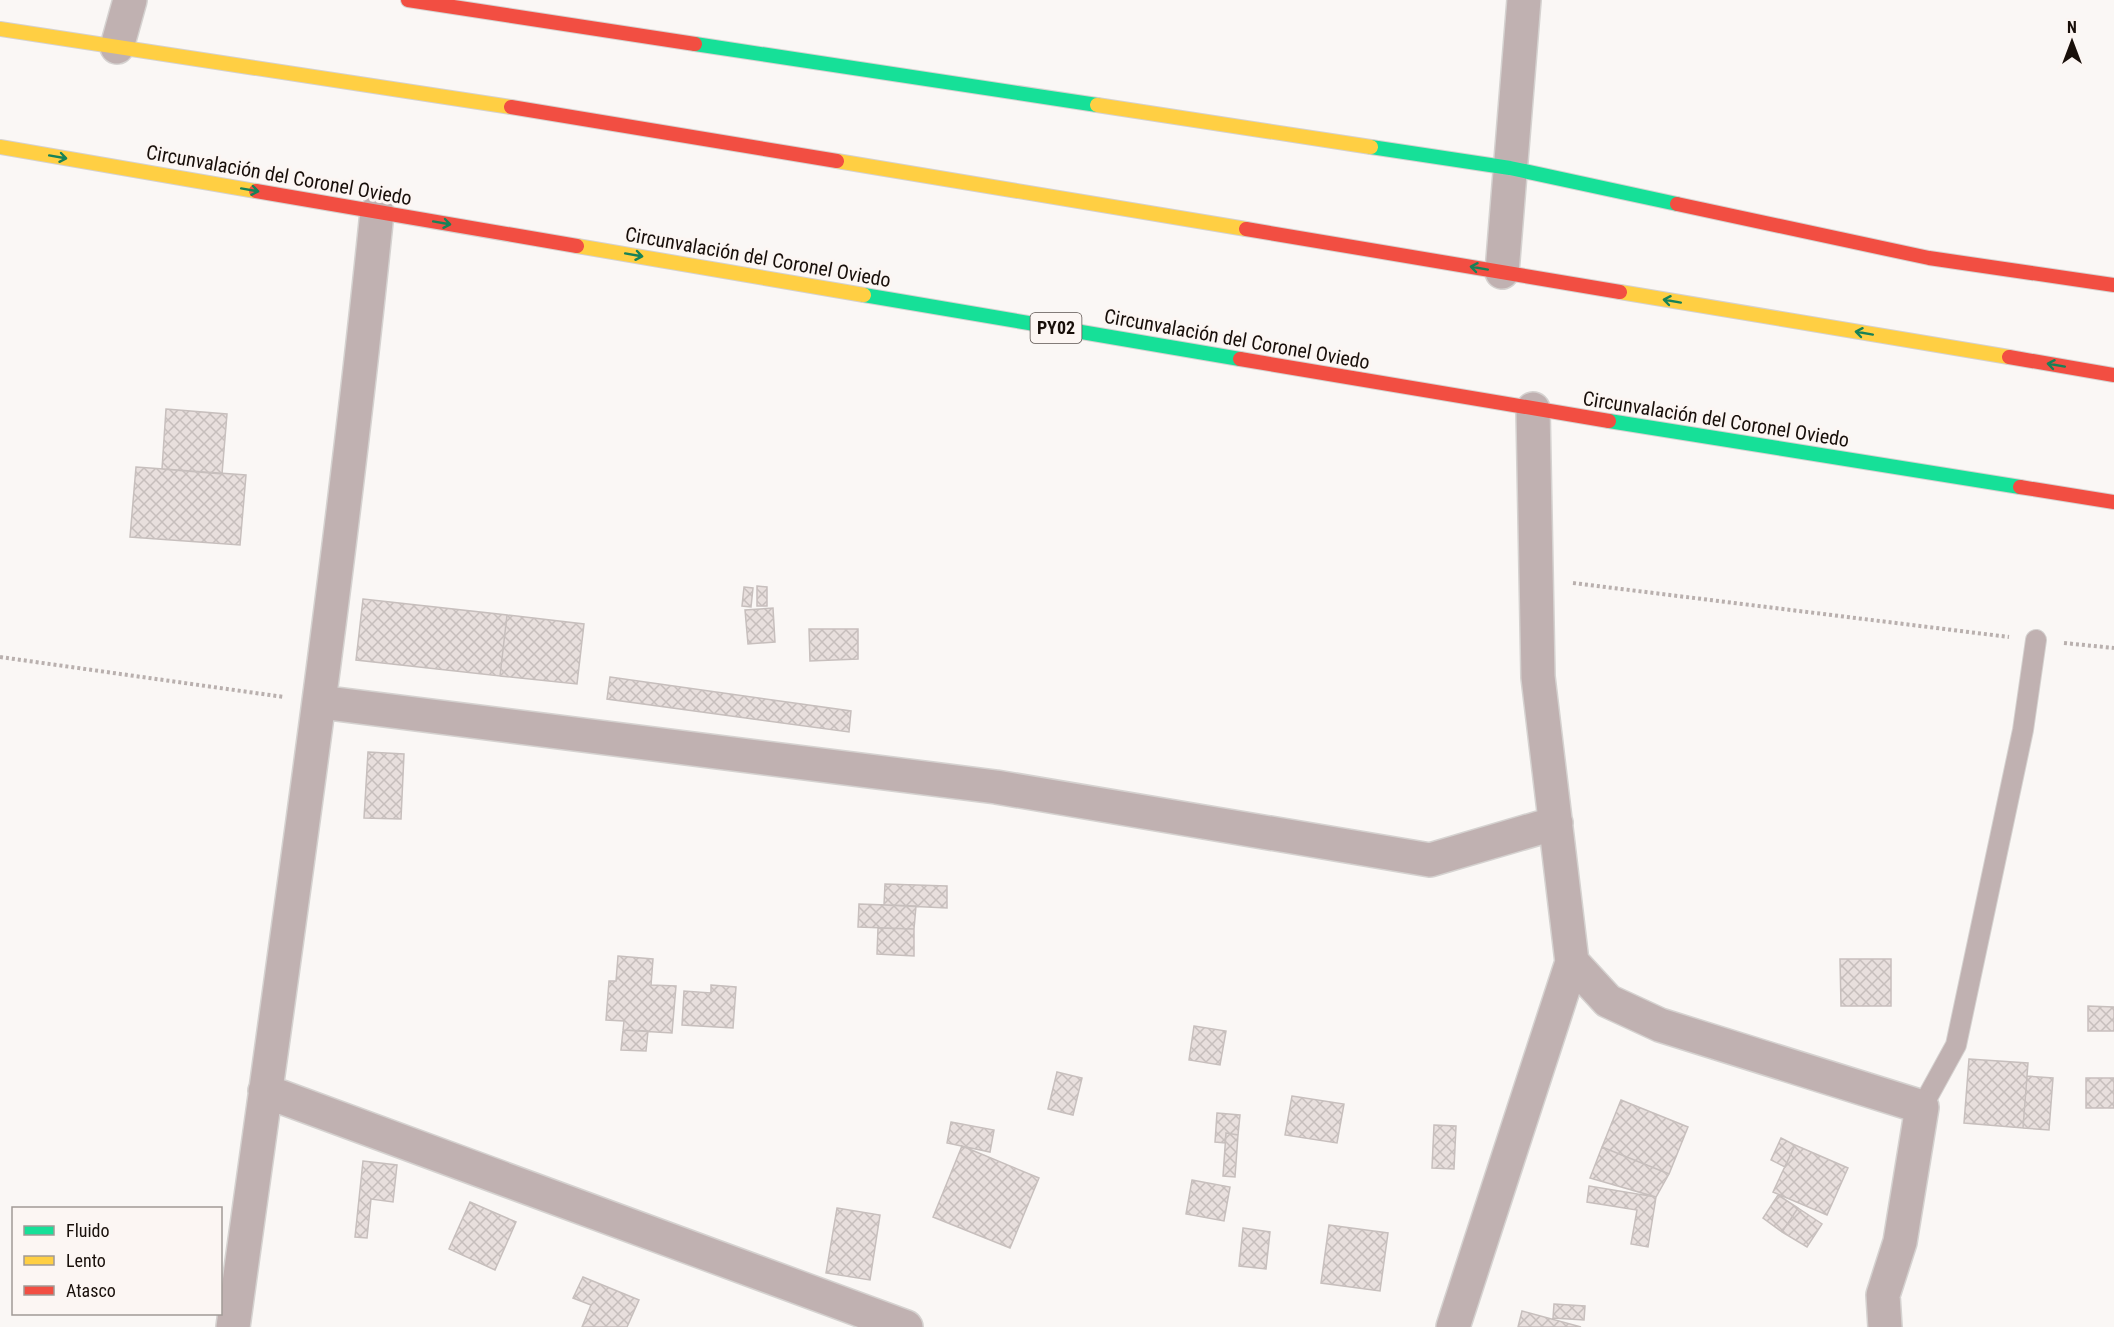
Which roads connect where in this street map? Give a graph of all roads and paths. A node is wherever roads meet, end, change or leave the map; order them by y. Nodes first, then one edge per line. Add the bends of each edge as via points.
1 (130, 0) edge
2 (408, 0) edge
3 (1524, 0) edge
4 (0, 29) edge
5 (117, 47) junction
6 (0, 147) edge
7 (1510, 168) junction
8 (377, 212) junction
9 (1502, 272) junction
10 (2114, 285) edge
11 (2114, 375) edge
12 (1533, 409) junction
13 (2114, 502) edge
14 (1536, 579) junction
15 (2036, 640) junction
16 (2114, 648) edge
17 (0, 657) edge
18 (320, 702) junction
19 (1557, 823) junction
20 (1572, 962) junction
21 (265, 1091) junction
22 (1922, 1107) junction
23 (233, 1327) edge
24 (906, 1327) edge
25 (1453, 1327) edge
26 (1886, 1327) edge

1 - 5 street
2 - 7 main road
3 - 7 street
4 - 5 main road
9 -> 5 main road via 619,124
6 -> 8 main road, Circunvalación del Coronel Oviedo / PY02
7 - 9 street
7 - 10 main road via 1929,258
8 -> 12 main road, Circunvalación del Coronel Oviedo / PY02
8 - 18 street
11 -> 9 main road
12 - 13 main road, Circunvalación del Coronel Oviedo / PY02
12 - 14 street
14 - 15 path
14 - 19 street via 1538,677
15 - 16 path
15 - 22 lane via 2023,730 1956,1045
17 - 18 path
18 - 19 street via 996,787 1430,860
18 - 21 street
19 - 20 street
20 - 22 street via 1608,1001 1660,1024
20 - 25 street
21 - 23 street
21 - 24 street
22 - 26 street via 1900,1242 1883,1295

